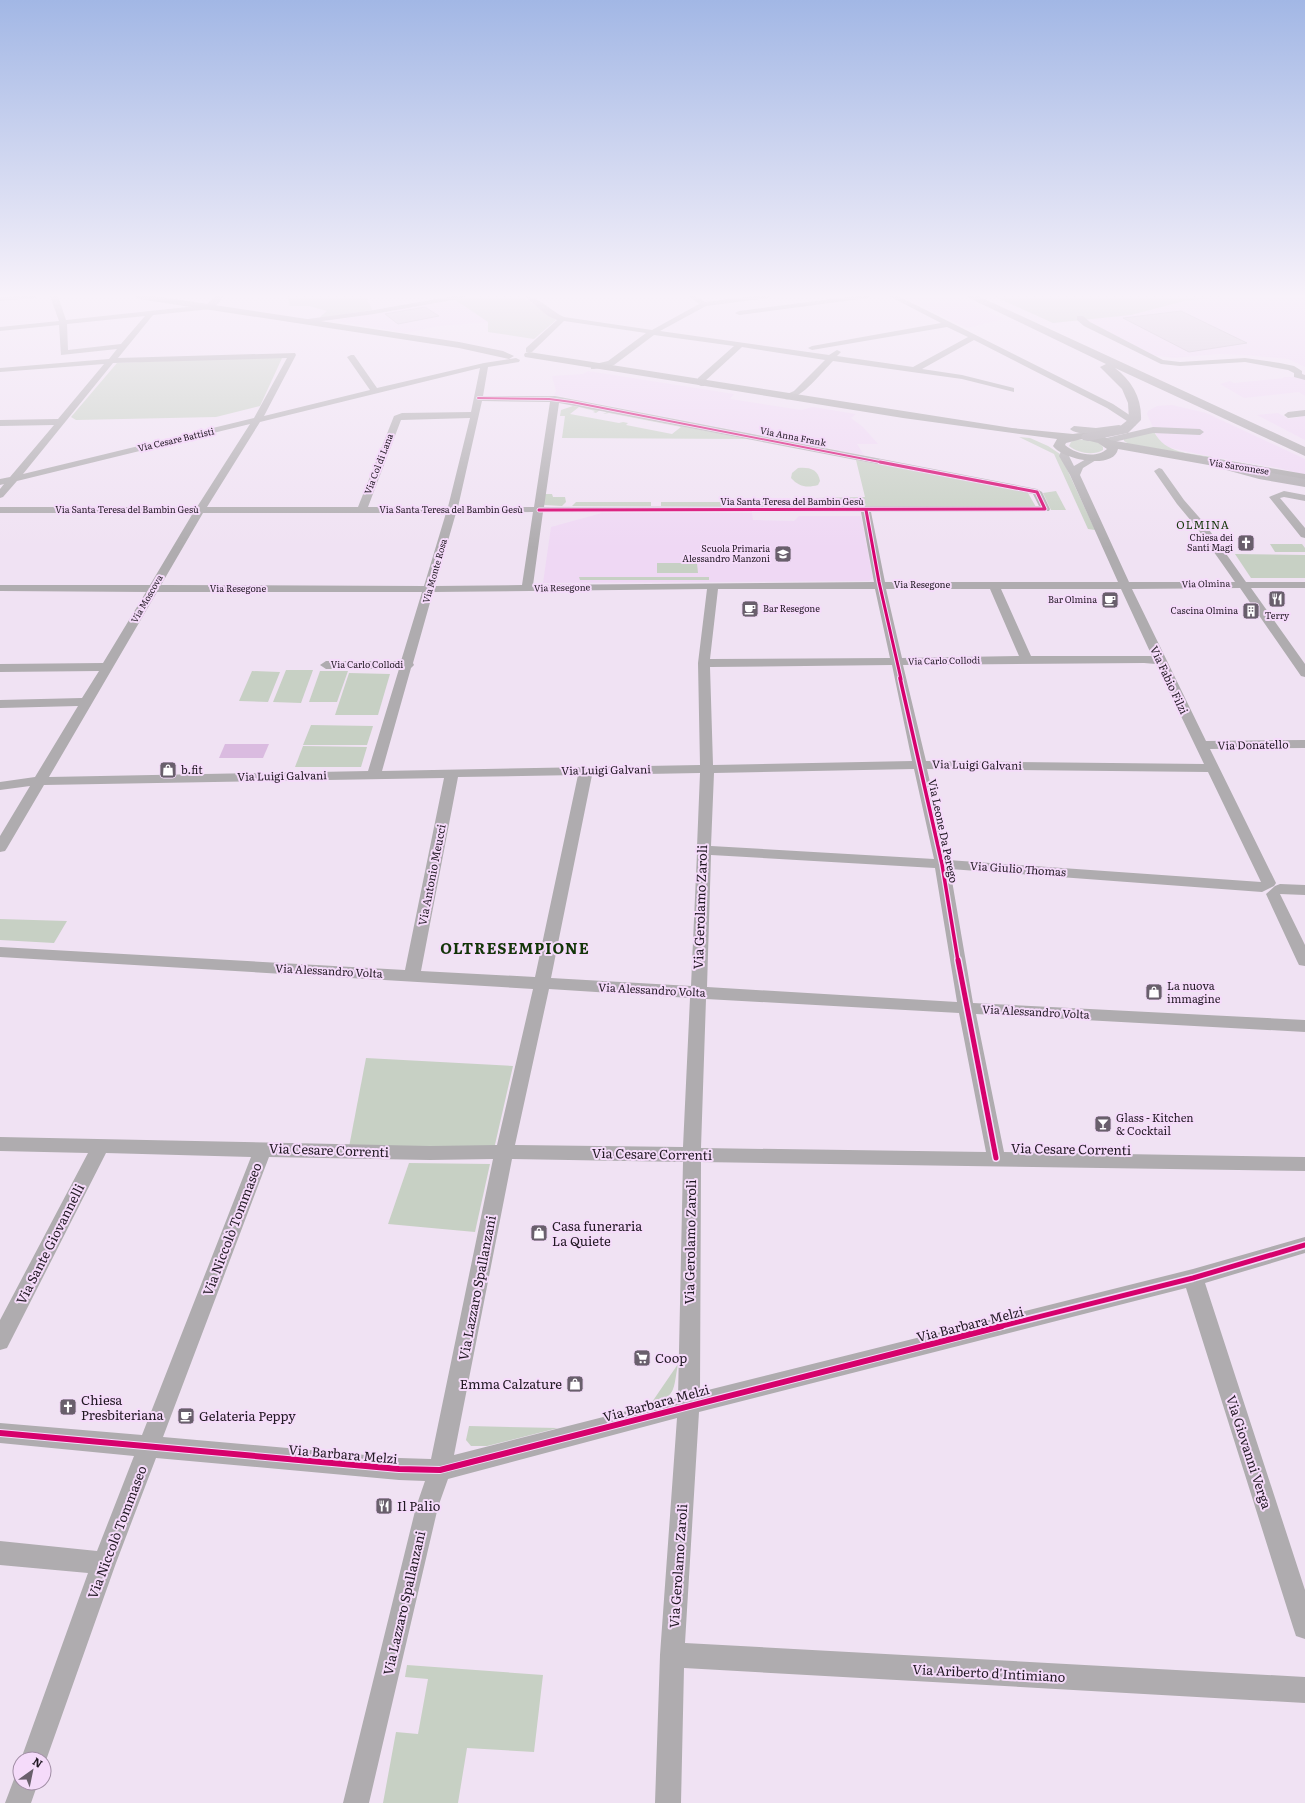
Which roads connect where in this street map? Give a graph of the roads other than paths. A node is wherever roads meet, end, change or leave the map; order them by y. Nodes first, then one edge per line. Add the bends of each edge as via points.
1 (95, 380) edge
2 (278, 380) edge
3 (367, 380) edge
4 (425, 380) edge
5 (481, 380) edge
6 (677, 380) edge
7 (701, 380) edge
8 (810, 380) edge
9 (974, 380) edge
10 (1060, 380) edge
11 (1122, 380) edge
12 (1150, 380) edge
13 (1165, 380) edge
14 (701, 384) junction
15 (1011, 390) dead end
16 (375, 392) junction
17 (788, 397) junction
18 (478, 398) junction
19 (555, 399) junction
20 (1110, 406) junction
21 (1305, 413) edge
22 (474, 415) junction
23 (1288, 415) dead end
24 (256, 420) junction
25 (59, 422) junction
26 (0, 423) edge
27 (1132, 424) junction
28 (1012, 431) junction
29 (1200, 432) dead end
30 (1072, 433) junction
31 (1088, 437) junction
32 (1305, 445) edge
33 (1107, 446) junction
34 (1062, 448) junction
35 (1305, 452) edge
36 (1096, 457) junction
37 (1224, 465) junction
38 (1159, 471) dead end
39 (1075, 475) junction
40 (1305, 478) edge
41 (13, 479) junction
42 (0, 482) edge
43 (1305, 483) edge
44 (0, 494) edge
45 (1305, 498) edge
46 (362, 509) junction
47 (0, 510) edge
48 (200, 510) junction
49 (452, 510) junction
50 (539, 510) junction
51 (866, 510) junction
52 (1045, 510) joint
53 (1305, 535) edge
54 (1243, 584) junction
55 (994, 585) junction
56 (1125, 585) junction
57 (1304, 585) edge
58 (713, 586) junction
59 (880, 586) junction
60 (0, 588) edge
61 (527, 588) junction
62 (153, 589) junction
63 (429, 589) junction
64 (1026, 659) junction
65 (1160, 661) junction
66 (898, 662) junction
67 (704, 664) junction
68 (326, 665) dead end
69 (408, 665) junction
70 (107, 667) junction
71 (0, 668) edge
72 (1305, 672) edge
73 (86, 702) junction
74 (0, 704) edge
75 (1305, 744) edge
76 (1201, 746) junction
77 (920, 764) junction
78 (1211, 768) junction
79 (707, 769) junction
80 (586, 770) junction
81 (452, 773) junction
82 (374, 774) junction
83 (39, 781) junction
84 (0, 786) edge
85 (0, 848) edge
86 (702, 850) junction
87 (942, 864) junction
88 (1271, 888) junction
89 (1305, 890) edge
90 (0, 952) edge
91 (1305, 961) edge
92 (412, 976) junction
93 (542, 984) junction
94 (697, 993) junction
95 (966, 1008) junction
96 (1305, 1026) edge
97 (0, 1144) edge
98 (101, 1146) junction
99 (264, 1149) junction
100 (504, 1152) junction
101 (692, 1155) junction
102 (996, 1158) junction
103 (1305, 1164) edge
104 (1305, 1245) edge
105 (1193, 1278) junction
106 (0, 1341) edge
107 (689, 1405) junction
108 (0, 1433) edge
109 (149, 1446) junction
110 (440, 1470) junction
111 (0, 1553) edge
112 (104, 1563) junction
113 (1305, 1627) edge
114 (672, 1655) junction
115 (1305, 1690) edge
116 (37, 1751) edge
117 (22, 1791) edge
118 (18, 1803) edge
119 (356, 1803) edge
120 (668, 1803) edge

1 - 25 street
2 - 24 street, Via Moscova
3 - 16 street
4 - 16 street, Via Cesare Battisti
5 - 18 street, Via Monte Rosa
6 - 14 main road, Via Saronnese
7 - 14 street
8 - 17 street via 797,393
9 - 15 street
10 - 20 street
11 - 27 highway via 1133,397 1136,415
12 - 35 highway
13 - 32 highway
14 - 17 main road, Via Saronnese
16 - 24 street, Via Cesare Battisti
17 - 28 main road, Via Saronnese
18 - 19 street, Via Anna Frank
18 - 22 street, Via Monte Rosa
19 - 50 street
19 - 52 street, Via Anna Frank via 1037,492
20 - 27 street via 1131,420
20 - 30 street, Via Saronnese via 1106,408 1106,412 1124,421 1124,425 1110,430
21 - 23 street
22 - 46 street, Via Col di Lana via 397,418
22 - 49 street, Via Monte Rosa
24 - 41 street, Via Cesare Battisti
24 - 48 street, Via Moscova
25 - 26 street
25 - 41 street
27 - 31 highway via 1115,433
28 - 30 main road, Via Saronnese
28 - 34 main road, Via Saronnese
29 - 33 street via 1153,430
30 - 31 main road, Via Saronnese
30 - 34 main road via 1062,440
31 - 33 main road, Via Saronnese
33 - 36 main road, Via Saronnese
33 - 37 main road, Via Saronnese
34 - 36 main road, Via Saronnese via 1079,456
34 - 39 street, Via Fabio Filzi
36 - 39 street via 1079,466
37 - 40 main road, Via Saronnese
37 - 43 highway via 1259,475
38 - 54 street, Via Olmina
39 - 56 street, Via Fabio Filzi
41 - 42 street, Via Cesare Battisti
41 - 44 street
45 - 53 street via 1284,494 1274,497
46 - 48 street, Via Santa Teresa del Bambin Gesù
46 - 49 street, Via Santa Teresa del Bambin Gesù
47 - 48 street, Via Santa Teresa del Bambin Gesù
48 - 62 street, Via Moscova
49 - 50 street, Via Santa Teresa del Bambin Gesù
49 - 63 street, Via Monte Rosa
50 - 51 street, Via Santa Teresa del Bambin Gesù
50 - 61 street
51 - 52 street, Via Santa Teresa del Bambin Gesù
51 - 59 street, Via Leone Da Perego
54 - 56 street, Via Olmina
54 - 57 street
54 - 72 street
55 - 56 street, Via Resegone
55 - 59 street, Via Resegone
55 - 64 street
56 - 65 street, Via Fabio Filzi
58 - 59 street, Via Resegone
58 - 61 street, Via Resegone
58 - 67 street, Via Gerolamo Zaroli
59 - 66 street, Via Leone Da Perego
60 - 62 street, Via Resegone
61 - 63 street, Via Resegone
62 - 63 street, Via Resegone
62 - 70 street, Via Moscova
63 - 69 street, Via Monte Rosa
64 - 65 street, Via Carlo Collodi
64 - 66 street, Via Carlo Collodi
65 - 76 street, Via Fabio Filzi
66 - 67 street, Via Carlo Collodi
66 - 77 street, Via Leone Da Perego
67 - 79 street, Via Gerolamo Zaroli
68 - 69 street, Via Carlo Collodi
69 - 82 street, Via Monte Rosa
70 - 71 street
70 - 73 street, Via Moscova
73 - 74 street
73 - 83 street, Via Moscova
75 - 76 street, Via Donatello
76 - 78 street, Via Fabio Filzi
77 - 78 street, Via Luigi Galvani
77 - 79 street, Via Luigi Galvani
77 - 87 street, Via Leone Da Perego
78 - 88 street, Via Fabio Filzi
79 - 80 street, Via Luigi Galvani
79 - 86 street, Via Gerolamo Zaroli
80 - 81 street, Via Luigi Galvani
80 - 93 street, Via Lazzaro Spallanzani
81 - 82 street, Via Luigi Galvani
81 - 92 street, Via Antonio Meucci
82 - 83 street, Via Luigi Galvani
83 - 84 street, Via Luigi Galvani
83 - 85 street, Via Moscova
86 - 87 street, Via Giulio Thomas
86 - 94 street, Via Gerolamo Zaroli
87 - 88 street, Via Giulio Thomas
87 - 95 street, Via Leone Da Perego
88 - 89 street, Via Giulio Thomas
88 - 91 street, Via Fabio Filzi
90 - 92 street, Via Alessandro Volta
92 - 93 street, Via Alessandro Volta
93 - 94 street, Via Alessandro Volta
93 - 100 street, Via Lazzaro Spallanzani
94 - 95 street, Via Alessandro Volta
94 - 101 street, Via Gerolamo Zaroli
95 - 96 street, Via Alessandro Volta
95 - 102 street, Via Leone Da Perego
97 - 98 street, Via Cesare Correnti
98 - 99 street, Via Cesare Correnti
98 - 106 street, Via Sante Giovannelli
99 - 100 street, Via Cesare Correnti
99 - 109 street, Via Niccolò Tommaseo
100 - 101 street, Via Cesare Correnti
100 - 110 street, Via Lazzaro Spallanzani
101 - 102 street, Via Cesare Correnti
101 - 107 street, Via Gerolamo Zaroli
102 - 103 street, Via Cesare Correnti
104 - 105 street, Via Barbara Melzi
105 - 107 street, Via Barbara Melzi
105 - 113 street, Via Giovanni Verga
107 - 110 street, Via Barbara Melzi
107 - 114 street, Via Gerolamo Zaroli
108 - 109 street, Via Barbara Melzi
109 - 110 street, Via Barbara Melzi via 399,1469
109 - 112 street, Via Niccolò Tommaseo
110 - 119 street, Via Lazzaro Spallanzani via 427,1507
111 - 112 street
112 - 116 street, Via Niccolò Tommaseo
114 - 115 street, Via Ariberto d'Intimiano
114 - 120 street, Via Gerolamo Zaroli
117 - 118 street

